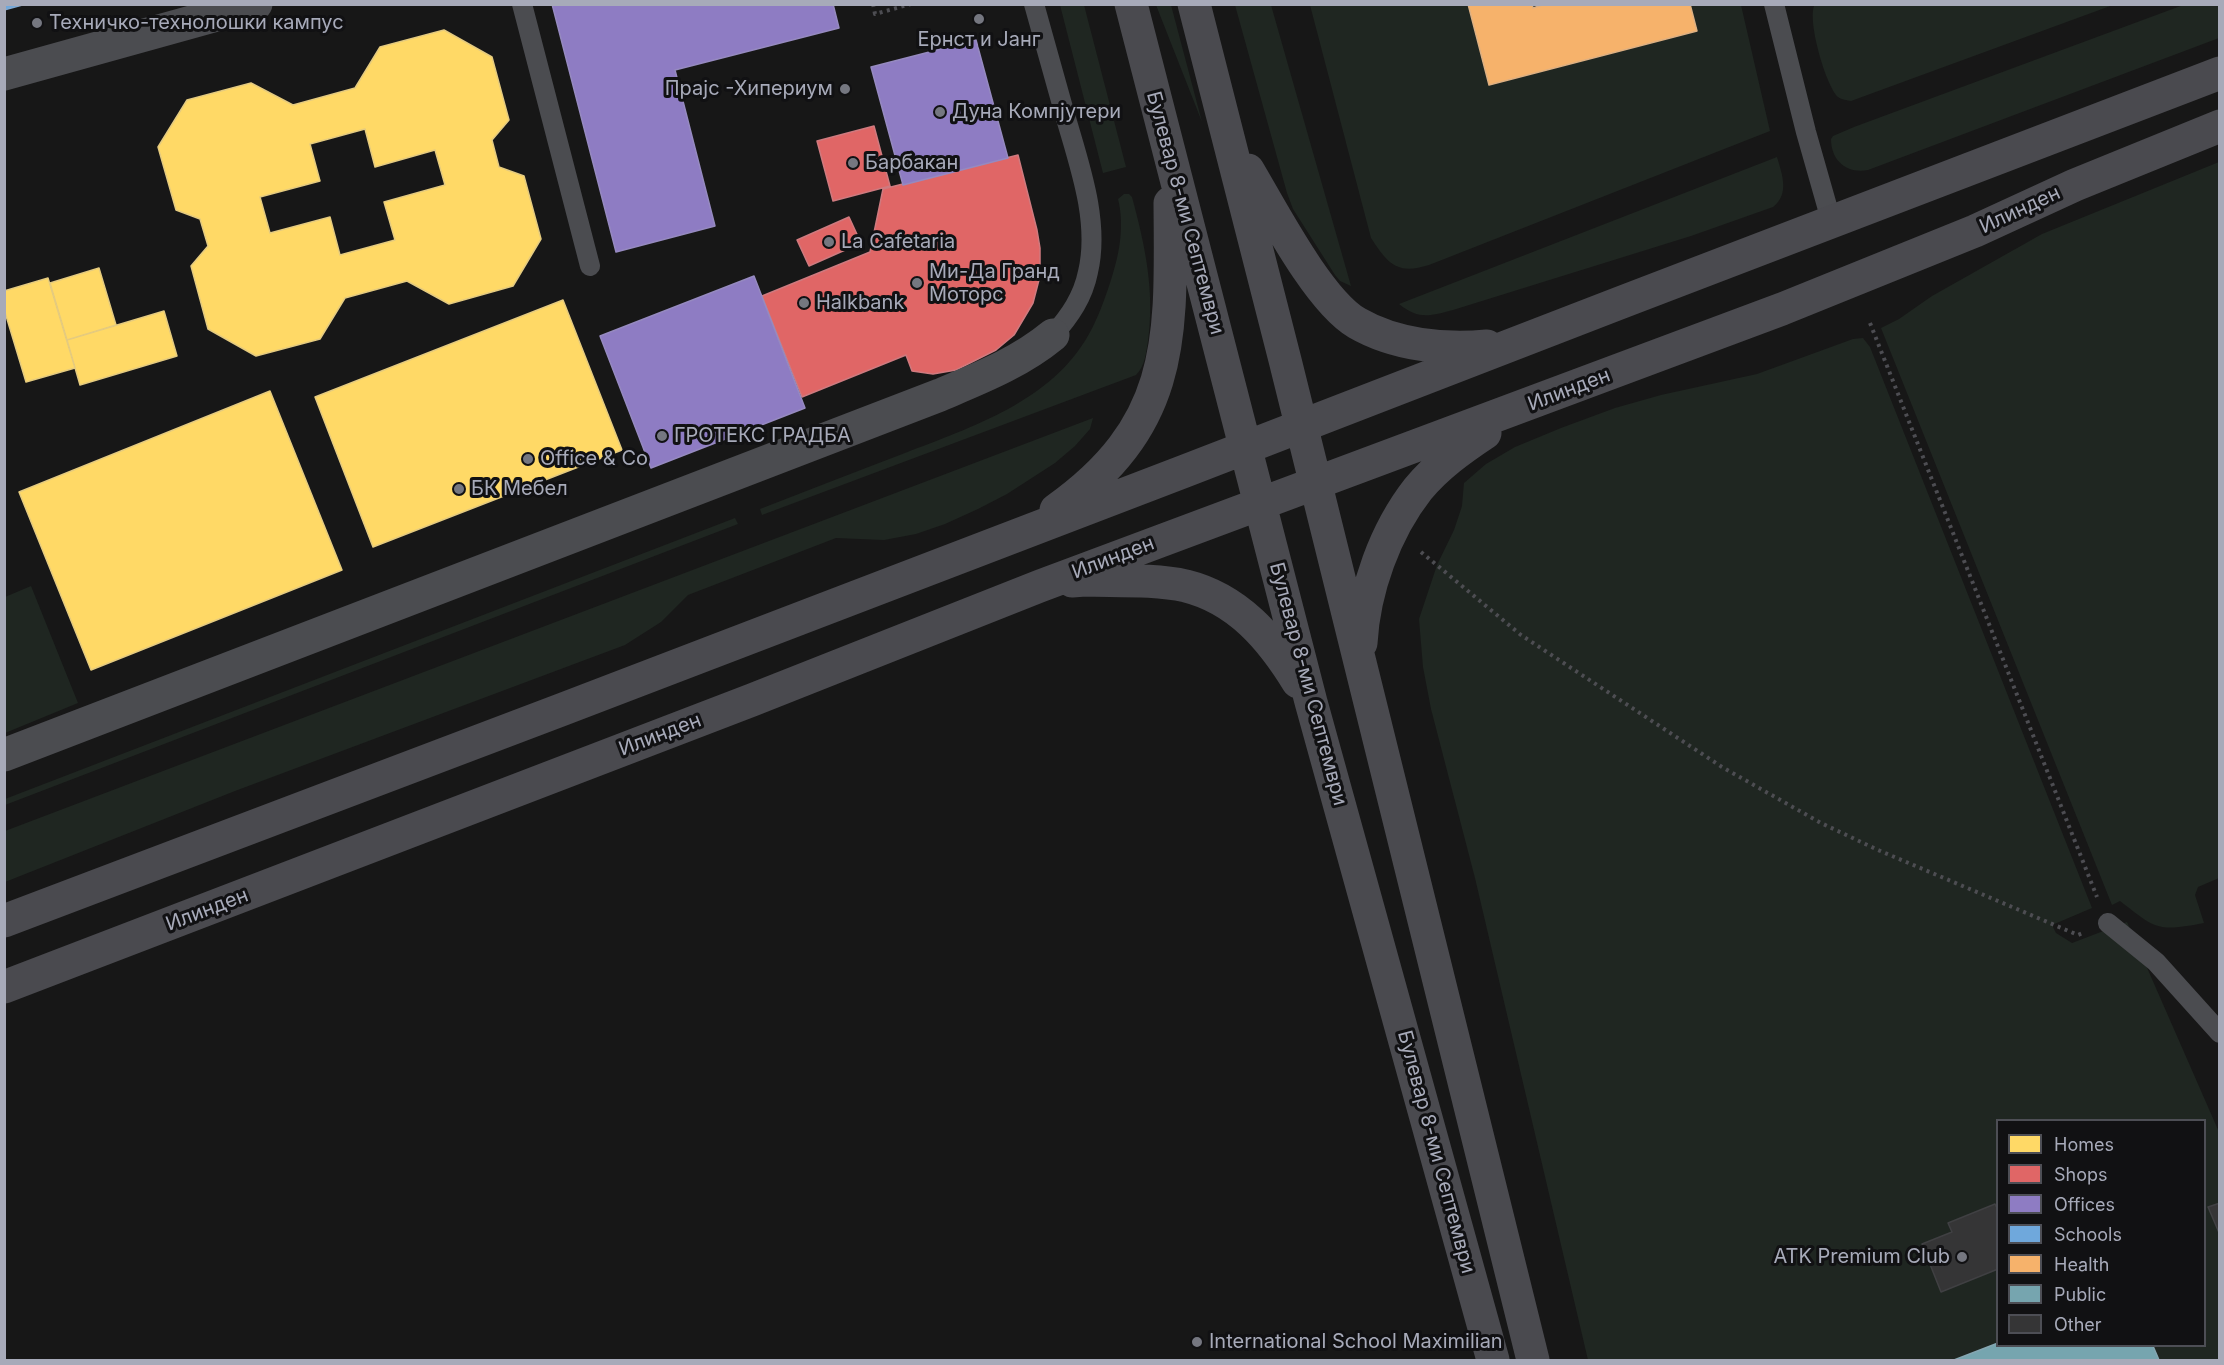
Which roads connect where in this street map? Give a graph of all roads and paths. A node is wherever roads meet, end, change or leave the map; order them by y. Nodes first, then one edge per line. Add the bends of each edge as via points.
1 (256, 4) edge
2 (522, 4) edge
3 (873, 4) edge
4 (911, 4) edge
5 (1034, 4) edge
6 (1131, 4) edge
7 (1194, 4) edge
8 (1774, 4) edge
9 (2220, 73) edge
10 (4, 75) edge
11 (2220, 126) edge
12 (1229, 138) junction
13 (1169, 153) junction
14 (1831, 220) junction
15 (590, 266) dead end
16 (1870, 323) dead end
17 (1053, 335) joint
18 (1516, 344) junction
19 (1538, 401) junction
20 (1301, 426) junction
21 (1245, 447) junction
22 (1315, 484) junction
23 (1260, 504) junction
24 (1019, 534) junction
25 (1420, 551) dead end
26 (1040, 586) junction
27 (1365, 684) junction
28 (1311, 702) junction
29 (4, 755) edge
30 (4, 921) edge
31 (2108, 923) junction
32 (4, 987) edge
33 (2220, 1033) edge
34 (1493, 1360) edge
35 (1533, 1360) edge

1 - 10 street
2 - 15 lane
3 - 4 path via 875,14
5 - 17 lane via 1078,161 1091,228 1088,272 1079,301
6 - 13 street, Булевар 8-ми Септември
7 - 12 street, Булевар 8-ми Септември
8 - 14 lane
9 - 14 street
11 - 19 street, Илинден via 1782,309
12 - 18 street via 1299,254 1330,298 1355,322 1375,332 1428,346
12 - 20 street, Булевар 8-ми Септември
13 - 21 street, Булевар 8-ми Септември
13 - 24 street via 1170,318 1152,397 1134,432 1102,473 1072,499
14 - 18 street
16 - 31 path
17 - 29 street via 1006,366 940,395
18 - 20 street
19 - 22 street, Илинден
19 - 27 street via 1449,458 1407,504 1373,578 1362,622
20 - 21 street
20 - 22 street, Булевар 8-ми Септември
21 - 23 street, Булевар 8-ми Септември
21 - 24 street
22 - 23 street, Илинден
22 - 27 street, Булевар 8-ми Септември
23 - 26 street, Илинден
23 - 28 street, Булевар 8-ми Септември
24 - 30 street
25 - 31 path via 1521,635 1722,767 1821,823 2078,935
26 - 28 street via 1084,580 1184,586 1209,594 1245,615 1267,637
26 - 32 street, Илинден
27 - 35 street, Булевар 8-ми Септември
28 - 34 street, Булевар 8-ми Септември
31 - 33 lane via 2156,962

